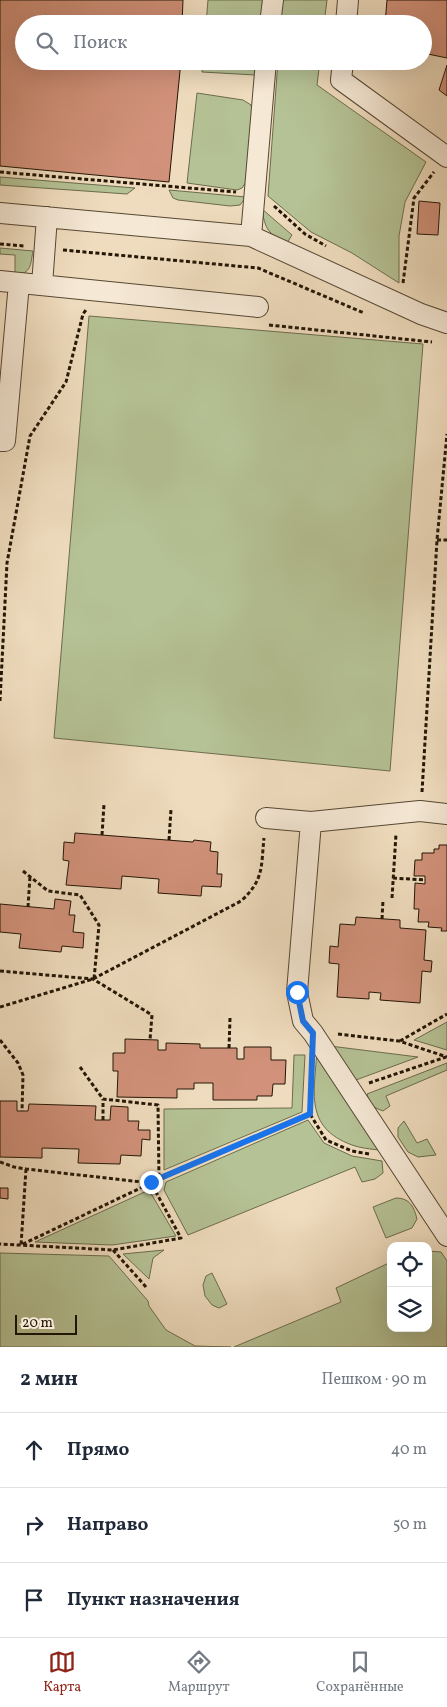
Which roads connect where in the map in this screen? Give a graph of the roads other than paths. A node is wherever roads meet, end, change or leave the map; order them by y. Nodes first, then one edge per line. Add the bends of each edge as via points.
1 (273, 0) edge
2 (348, 0) edge
3 (271, 15) edge
4 (347, 15) edge
5 (265, 70) edge
6 (342, 70) edge
7 (447, 157) edge
8 (0, 213) edge
9 (48, 217) junction
10 (251, 236) junction
11 (9, 282) edge
12 (42, 285) junction
13 (258, 307) road end
14 (447, 323) edge
15 (0, 441) edge
16 (447, 814) edge
17 (266, 818) road end
18 (311, 822) junction
19 (447, 1236) edge

1 - 3 lane
2 - 4 lane
5 - 10 lane
6 - 7 lane via 341,80
8 - 9 lane
9 - 10 lane
9 - 12 lane
10 - 14 lane
11 - 12 lane
11 - 15 lane via 6,441
12 - 13 lane
16 - 18 lane via 420,811
17 - 18 lane
18 - 19 lane via 297,992 303,1021

